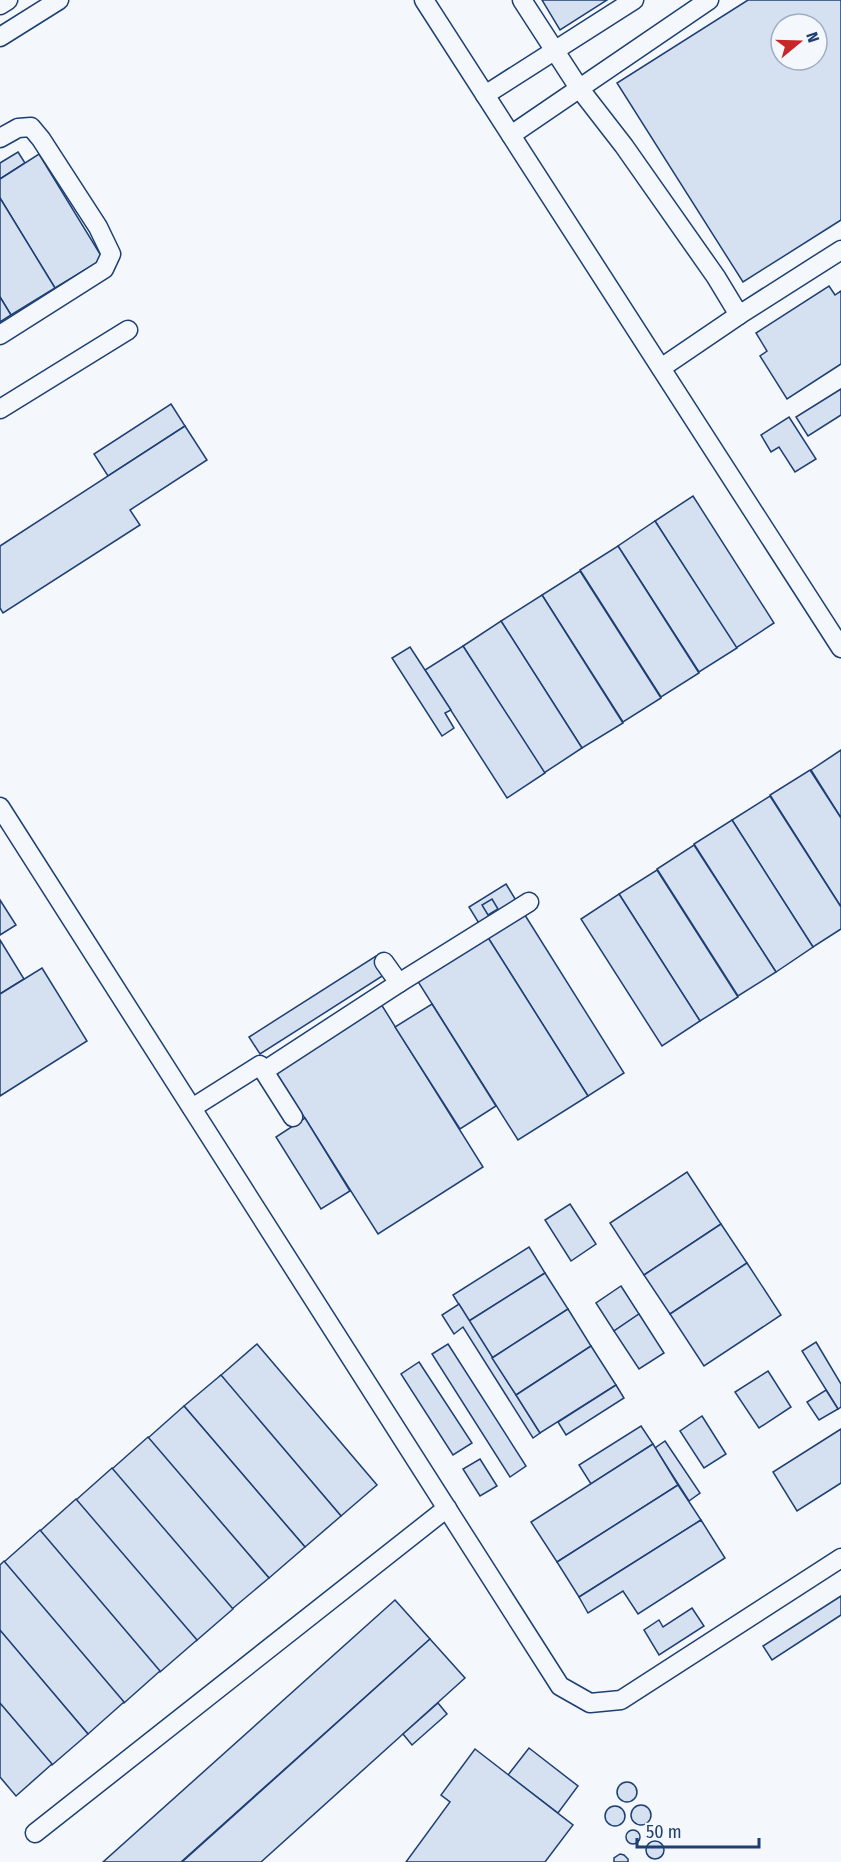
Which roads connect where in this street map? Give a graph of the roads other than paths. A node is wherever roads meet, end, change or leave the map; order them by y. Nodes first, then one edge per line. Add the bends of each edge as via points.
1 (8, 0) edge
2 (59, 0) edge
3 (424, 0) edge
4 (522, 0) edge
5 (634, 0) edge
6 (709, 0) edge
7 (0, 5) edge
8 (0, 37) edge
9 (555, 51) junction
10 (579, 88) junction
11 (486, 95) junction
12 (511, 135) junction
13 (0, 138) edge
14 (841, 250) edge
15 (739, 315) junction
16 (128, 330) dead end
17 (0, 335) edge
18 (661, 368) junction
19 (0, 410) edge
20 (835, 624) edge
21 (841, 648) edge
22 (0, 807) edge
23 (529, 902) dead end
24 (384, 962) dead end
25 (399, 983) junction
26 (264, 1071) junction
27 (192, 1108) junction
28 (293, 1117) dead end
29 (447, 1508) junction
30 (841, 1558) edge
31 (35, 1833) dead end

1 - 7 street
2 - 8 street
3 - 11 street
4 - 9 street
5 - 9 street
6 - 10 street
9 - 10 street
9 - 11 street
10 - 12 street
10 - 15 street via 657,191
11 - 12 street
12 - 18 street
13 - 17 street via 18,128 31,127 98,227 111,254 104,269
14 - 15 street
15 - 18 street
16 - 19 street
18 - 20 street
20 - 21 street
22 - 27 street
23 - 25 street
24 - 25 street
25 - 26 street
26 - 27 street via 260,1065
26 - 28 street
27 - 29 street
29 - 30 street via 560,1686 590,1702 621,1700
29 - 31 street

